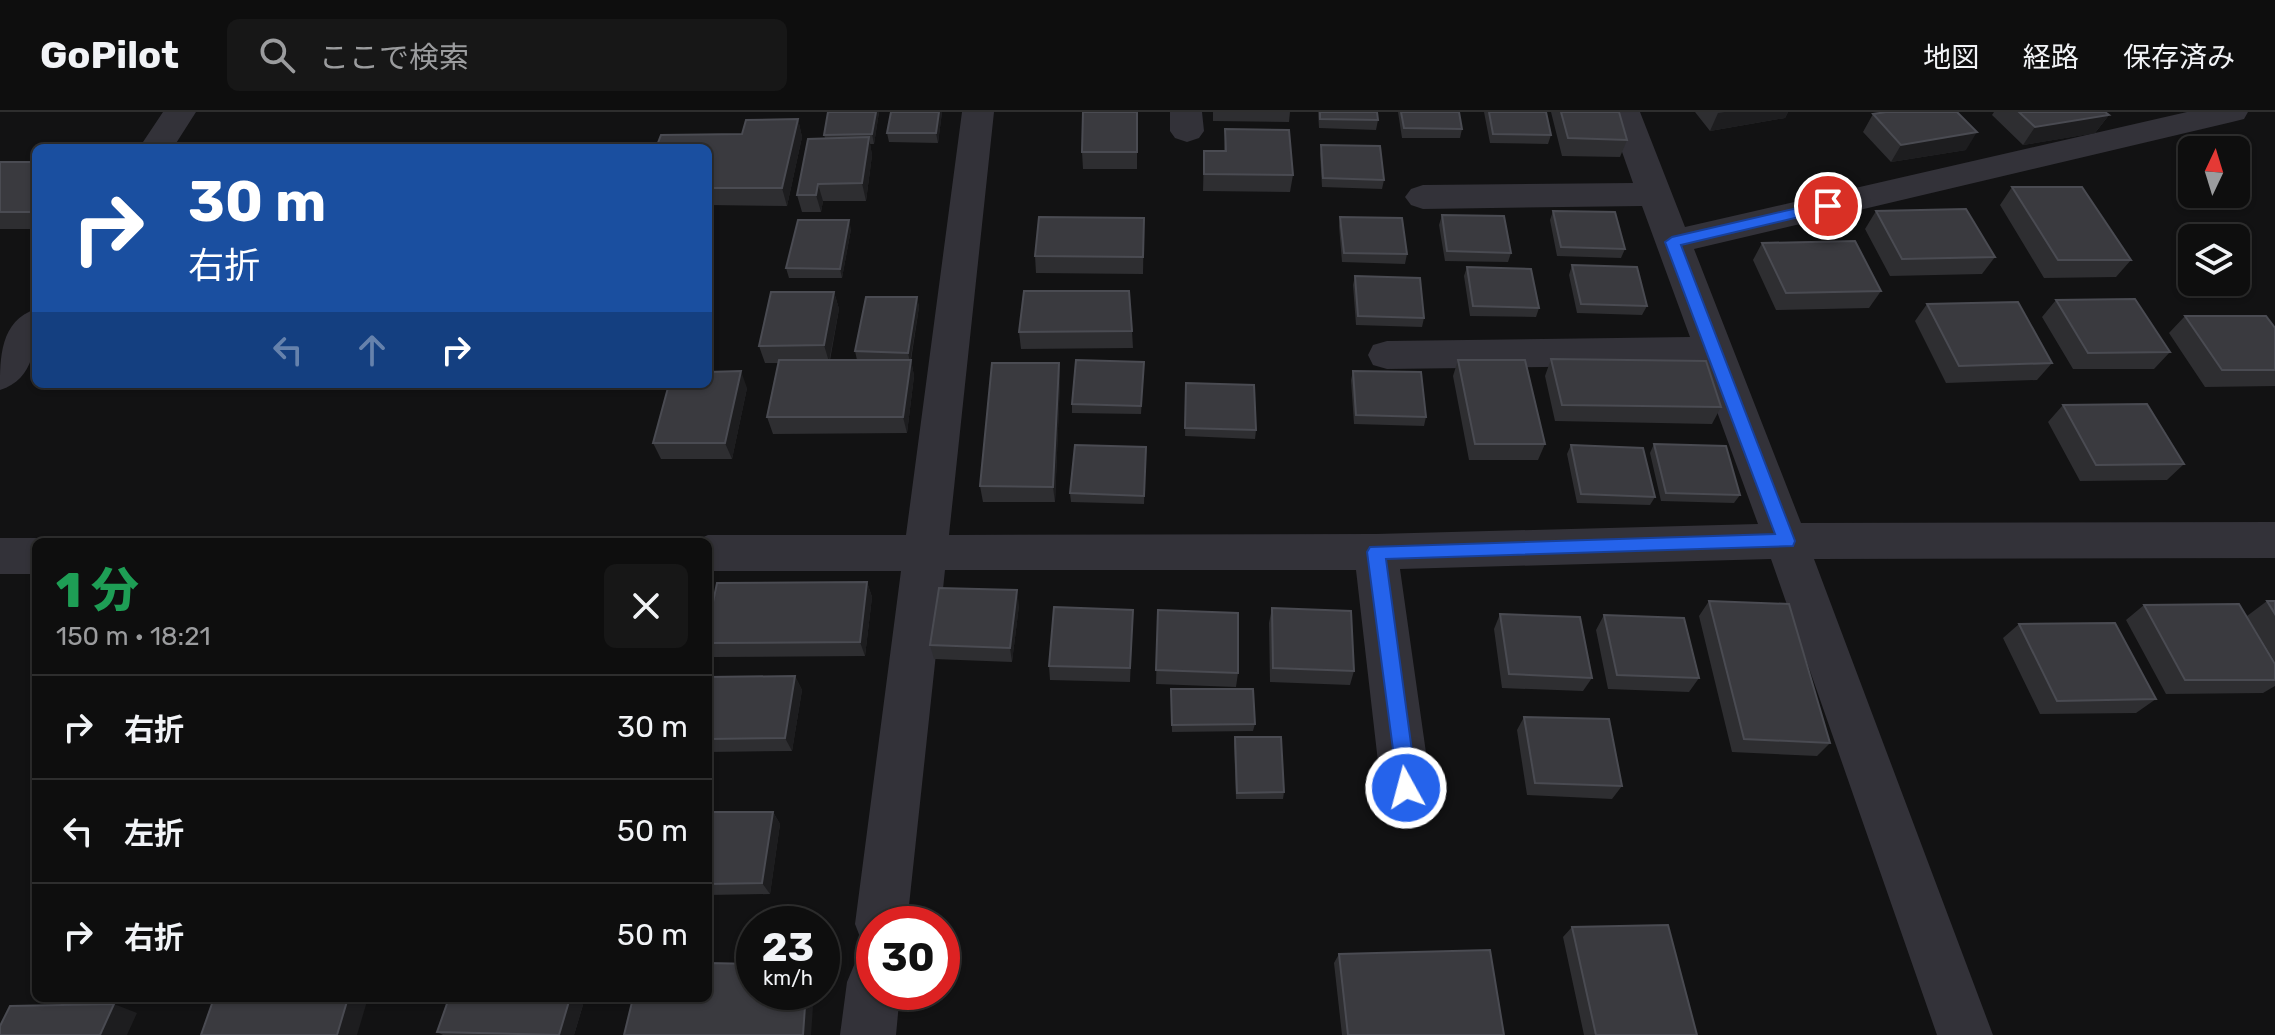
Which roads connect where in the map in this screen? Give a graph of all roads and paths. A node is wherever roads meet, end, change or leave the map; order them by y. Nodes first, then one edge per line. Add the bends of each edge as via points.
1 (180, 112) edge
2 (978, 112) edge
3 (1624, 112) edge
4 (2232, 112) edge
5 (159, 144) edge
6 (1654, 194) junction
7 (1423, 197) dead end
8 (1672, 242) junction
9 (32, 329) edge
10 (1712, 351) junction
11 (1387, 355) dead end
12 (0, 375) edge
13 (2275, 540) edge
14 (1786, 541) junction
15 (1376, 552) junction
16 (712, 553) edge
17 (926, 553) junction
18 (0, 556) edge
19 (32, 556) edge
20 (1406, 788) dead end
21 (883, 906) edge
22 (871, 1010) edge
23 (868, 1035) edge
24 (1965, 1035) edge

1 - 5 street
2 - 17 street
3 - 6 street
4 - 8 street
6 - 7 street
6 - 8 street
8 - 10 street
9 - 12 street
10 - 11 street
10 - 14 street
13 - 14 street
14 - 15 street
14 - 24 street
15 - 17 street
15 - 20 street
16 - 17 street
17 - 21 street
18 - 19 street
22 - 23 street

